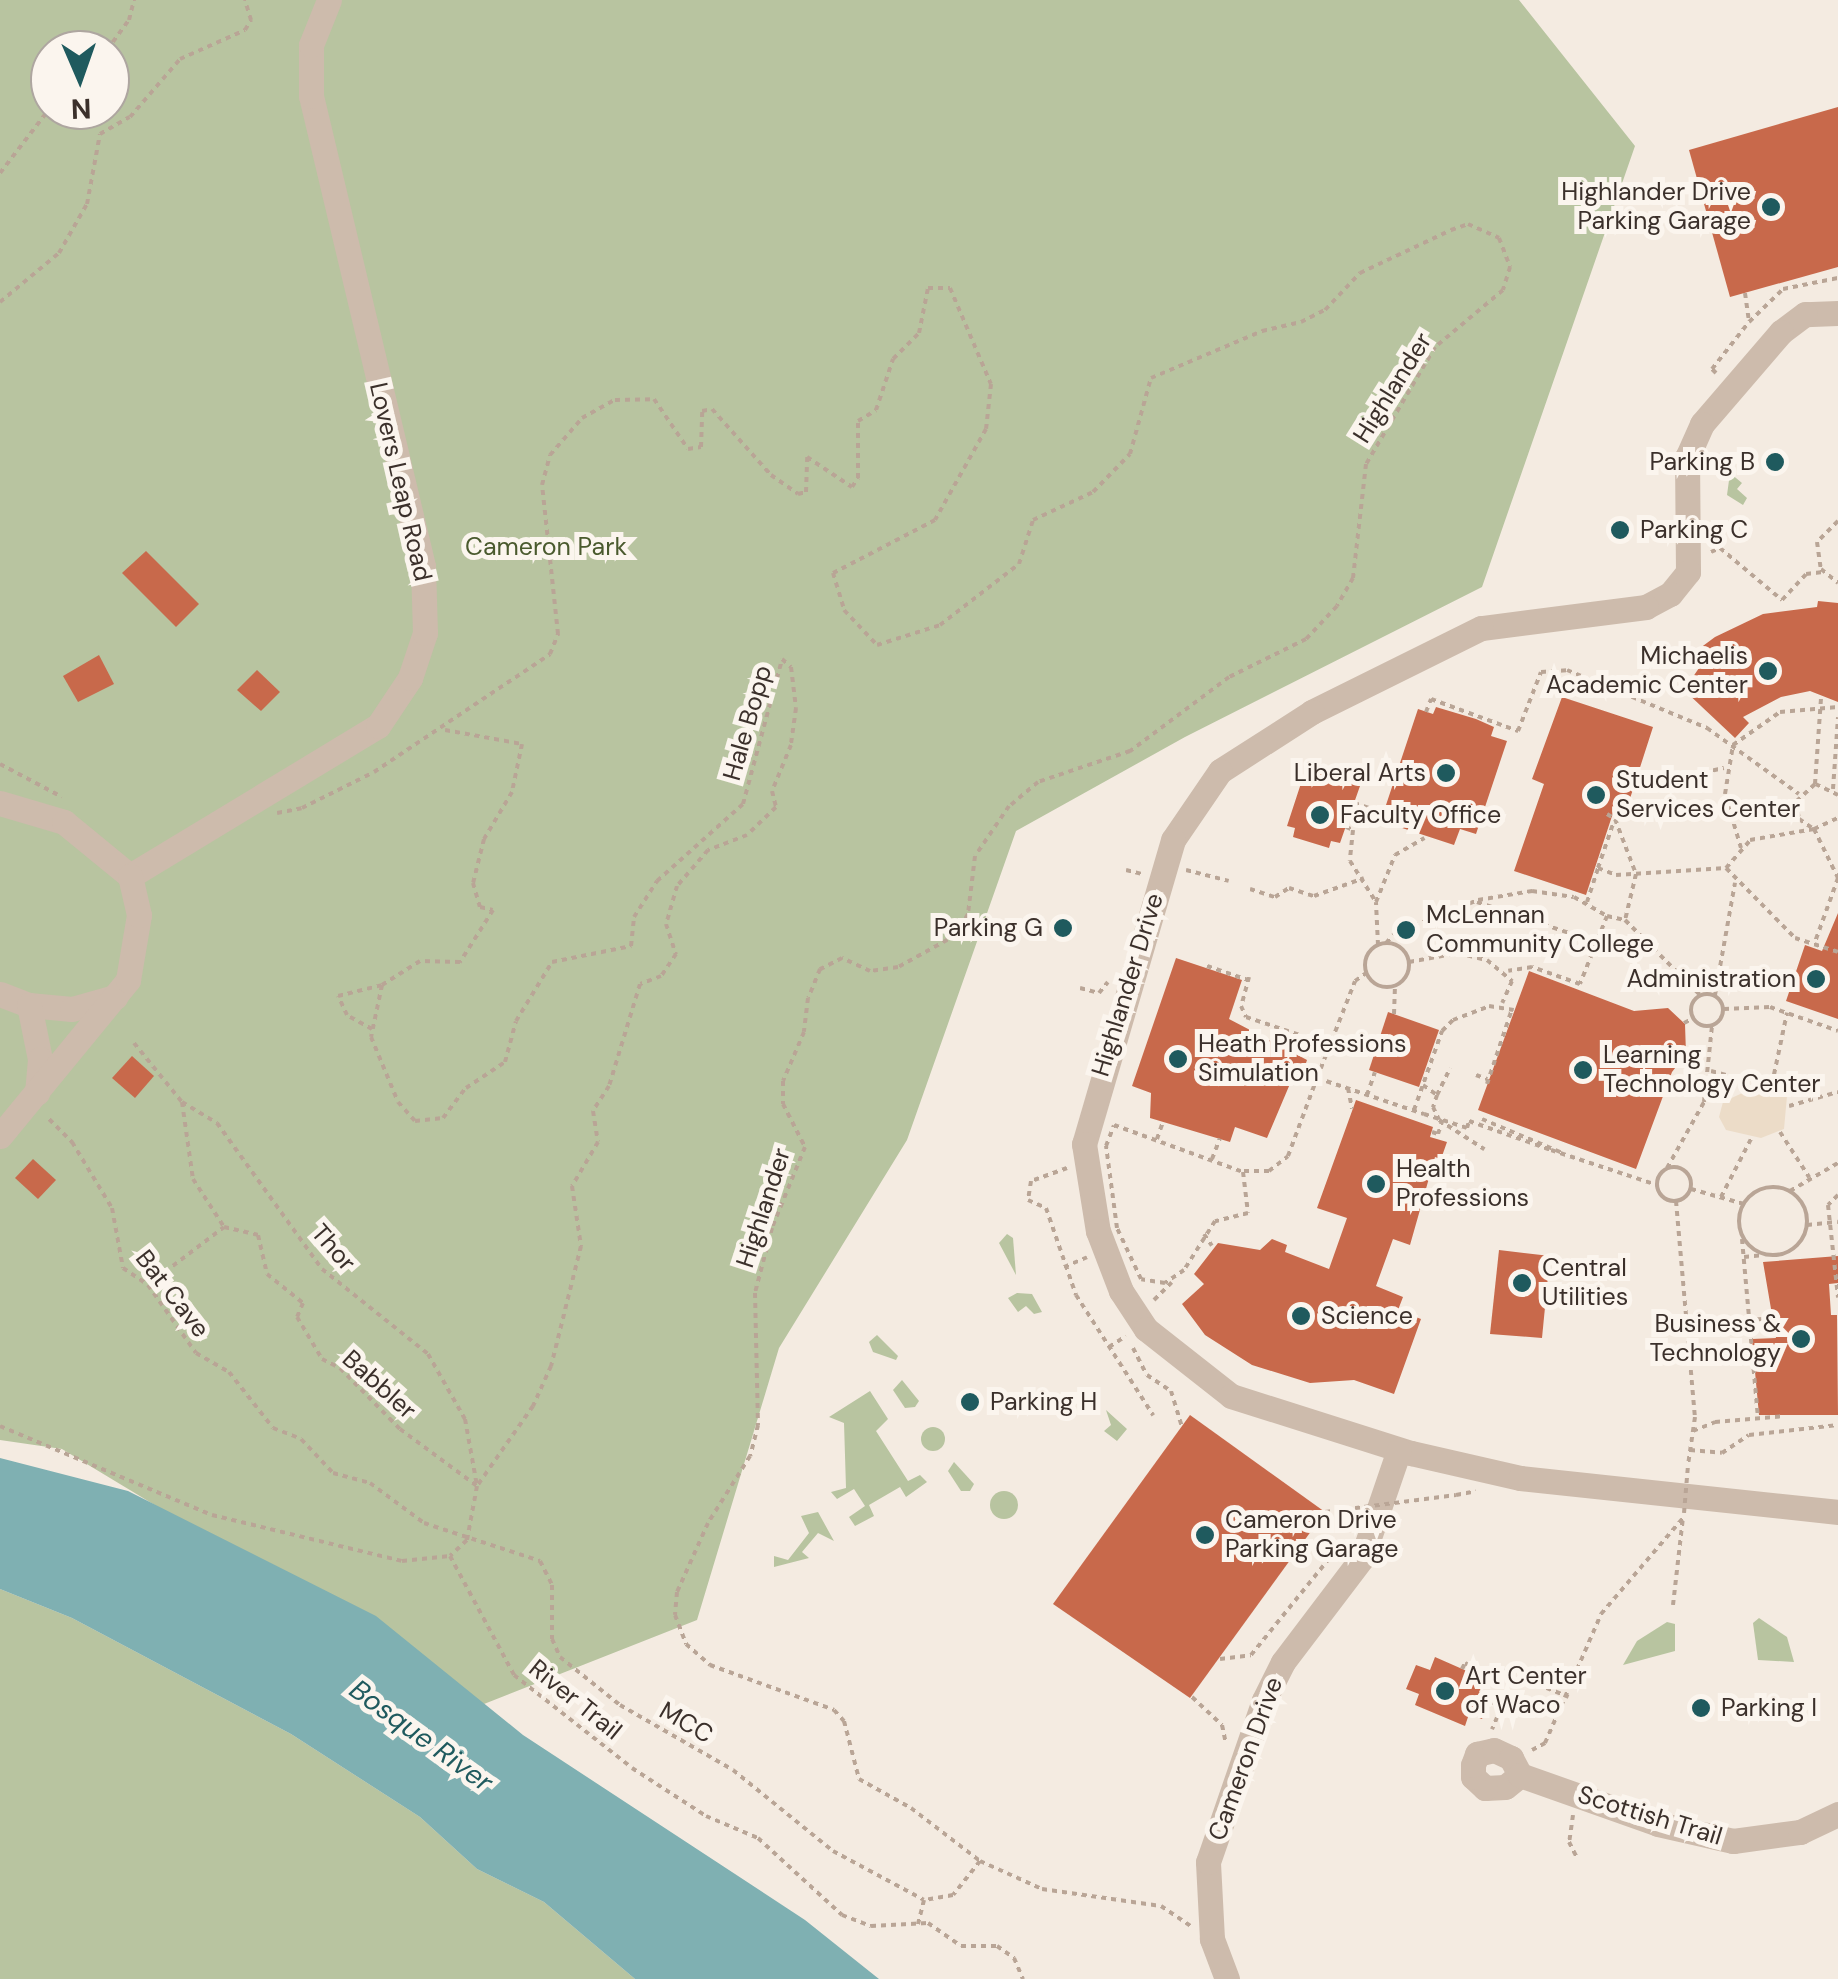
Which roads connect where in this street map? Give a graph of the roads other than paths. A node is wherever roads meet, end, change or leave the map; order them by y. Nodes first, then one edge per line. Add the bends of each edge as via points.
1 (329, 0) edge
2 (1838, 313) edge
3 (0, 803) edge
4 (130, 876) junction
5 (0, 994) edge
6 (115, 997) junction
7 (29, 1006) junction
8 (36, 1093) junction
9 (0, 1136) edge
10 (1399, 1450) junction
11 (1838, 1512) edge
12 (1520, 1762) road end
13 (1838, 1814) edge
14 (1227, 1979) edge

1 - 4 street, Lovers Leap Road via 311,45 310,96 423,566 425,633 410,678 378,726
2 - 10 street, Highlander Drive via 1805,314 1781,332 1702,424 1687,457 1688,572 1670,594 1646,608 1515,619 1429,652 1252,745 1198,796 1173,840 1088,1118 1086,1179 1098,1231 1121,1290 1146,1329 1181,1362 1231,1396
3 - 4 street via 64,822
4 - 6 street via 139,916 137,958
5 - 7 street
6 - 7 street via 72,1008
6 - 8 street
7 - 8 street via 40,1059
8 - 9 street
10 - 11 street, Highlander Drive via 1592,1490
10 - 14 street, Cameron Drive via 1362,1558 1284,1662 1260,1710 1208,1862 1212,1939
12 - 13 street, Scottish Trail via 1658,1824 1733,1841 1800,1832

